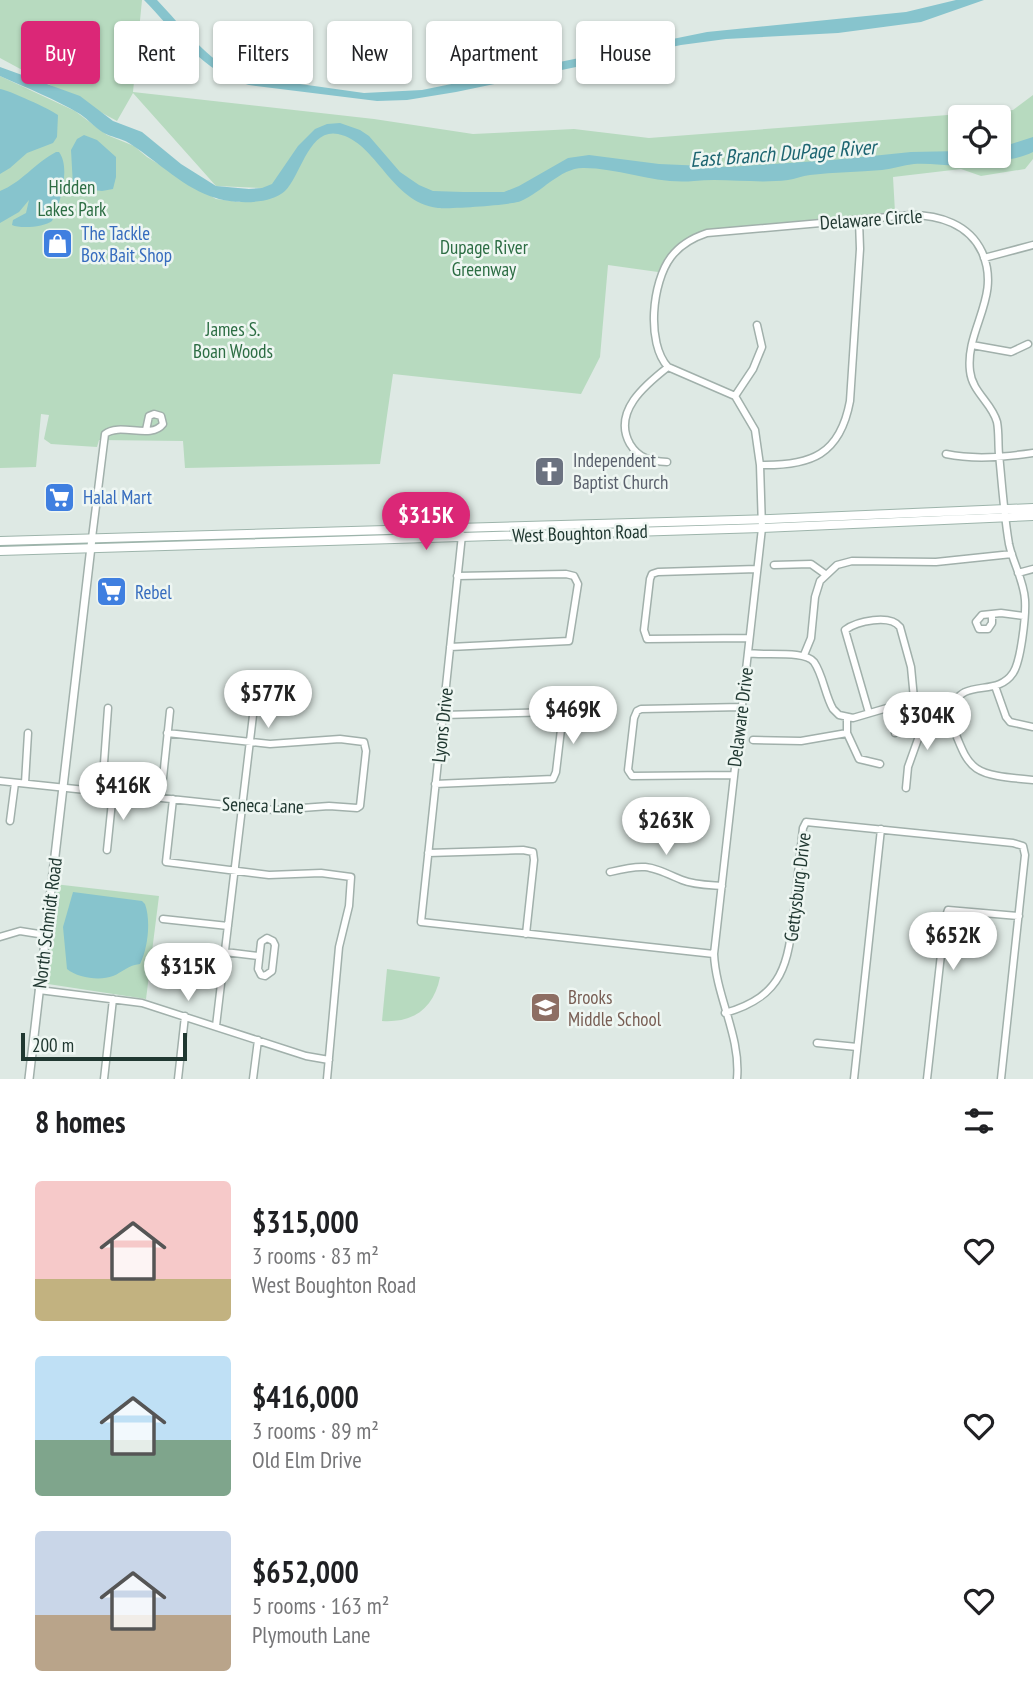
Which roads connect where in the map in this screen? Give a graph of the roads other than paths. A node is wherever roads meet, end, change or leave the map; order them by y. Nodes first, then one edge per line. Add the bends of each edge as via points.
1 (859, 220) junction
2 (1033, 245) edge
3 (984, 258) junction
4 (757, 325) dead end
5 (1028, 344) dead end
6 (972, 345) junction
7 (668, 367) junction
8 (735, 396) junction
9 (146, 430) dead end
10 (1033, 453) edge
11 (946, 454) dead end
12 (1000, 457) junction
13 (667, 462) dead end
14 (760, 466) junction
15 (1033, 508) edge
16 (1006, 514) junction
17 (1033, 516) edge
18 (762, 523) junction
19 (416, 528) junction
20 (462, 532) junction
21 (92, 538) junction
22 (414, 538) junction
23 (0, 541) edge
24 (90, 549) junction
25 (0, 551) edge
26 (1012, 554) junction
27 (774, 565) dead end
28 (757, 569) junction
29 (1033, 569) edge
30 (1018, 573) junction
31 (825, 574) junction
32 (457, 576) junction
33 (992, 615) dead end
34 (1024, 619) junction
35 (1033, 624) edge
36 (749, 638) junction
37 (450, 647) junction
38 (748, 653) junction
39 (804, 655) junction
40 (995, 686) junction
41 (254, 707) dead end
42 (742, 707) junction
43 (108, 708) dead end
44 (897, 708) junction
45 (915, 709) junction
46 (946, 710) junction
47 (170, 711) dead end
48 (928, 711) junction
49 (869, 713) junction
50 (443, 715) junction
51 (847, 718) junction
52 (1033, 727) edge
53 (28, 733) dead end
54 (167, 733) junction
55 (847, 733) junction
56 (895, 733) dead end
57 (753, 740) dead end
58 (249, 742) junction
59 (880, 764) dead end
60 (733, 775) junction
61 (1033, 780) edge
62 (0, 781) edge
63 (15, 783) junction
64 (26, 783) junction
65 (435, 784) junction
66 (62, 787) junction
67 (906, 788) dead end
68 (102, 791) junction
69 (113, 792) junction
70 (161, 797) junction
71 (173, 799) junction
72 (241, 807) junction
73 (10, 821) dead end
74 (881, 829) junction
75 (107, 849) dead end
76 (428, 853) junction
77 (234, 872) junction
78 (610, 872) dead end
79 (722, 886) junction
80 (1019, 916) junction
81 (163, 919) dead end
82 (228, 926) junction
83 (526, 934) junction
84 (45, 935) junction
85 (0, 937) edge
86 (225, 952) junction
87 (714, 954) junction
88 (258, 956) junction
89 (155, 970) dead end
90 (222, 979) junction
91 (39, 990) junction
92 (113, 999) junction
93 (725, 1013) junction
94 (185, 1016) junction
95 (216, 1026) junction
96 (258, 1040) junction
97 (817, 1042) dead end
98 (857, 1047) junction
99 (329, 1060) junction
100 (29, 1079) edge
101 (104, 1079) edge
102 (178, 1079) edge
103 (253, 1079) edge
104 (327, 1079) edge
105 (737, 1079) edge
106 (854, 1079) edge
107 (927, 1079) edge
108 (1000, 1079) edge

1 - 3 street, Delaware Circle via 932,215 961,228
1 - 7 street, Delaware Circle via 707,233 681,246 662,272 653,330 659,358
1 - 14 street via 846,420 829,449 818,456 802,463
2 - 3 street
3 - 6 street via 989,287
4 - 8 street via 762,347
5 - 6 street via 1011,352
6 - 12 street via 970,373 996,421
7 - 8 street
7 - 13 street via 633,399 624,424 637,454
8 - 14 street via 755,430
9 - 21 street, North Schmidt Road via 105,434
10 - 12 street
11 - 12 street
12 - 16 street
14 - 18 street
15 - 16 main road, West Boughton Road
16 - 17 main road, West Boughton Road
16 - 18 main road, West Boughton Road
16 - 26 street
18 - 20 main road, West Boughton Road
18 - 28 street, Delaware Drive
19 - 20 main road, West Boughton Road
19 - 21 main road, West Boughton Road
19 - 22 street
20 - 22 main road, West Boughton Road
20 - 32 street, Lyons Drive
21 - 23 main road, West Boughton Road
21 - 24 street, North Schmidt Road
22 - 24 main road, West Boughton Road
24 - 25 main road, West Boughton Road
24 - 66 street, North Schmidt Road
26 - 30 street
26 - 31 street via 936,562 852,561
27 - 31 street via 811,564
28 - 36 street, Delaware Drive
28 - 36 street via 652,574 644,630 647,639
29 - 30 street
30 - 34 street via 1026,601
31 - 39 street
32 - 37 street, Lyons Drive
32 - 37 street via 571,575 578,584 569,641
33 - 34 street
34 - 35 street
34 - 40 street via 1015,669
36 - 38 street, Delaware Drive
37 - 50 street, Lyons Drive
38 - 39 street
38 - 42 street, Delaware Drive
39 - 51 street via 813,660 833,709
40 - 46 street via 966,691
40 - 52 street via 1010,723
41 - 58 street
42 - 60 street, Delaware Drive
42 - 60 street via 642,709 634,718 628,770 632,776
43 - 68 street
44 - 45 street
44 - 49 street
44 - 56 street
45 - 48 street
45 - 49 street via 911,667 900,627 888,620 851,625 845,630
46 - 48 street
46 - 61 street via 969,764 988,775
47 - 54 street
48 - 67 street via 908,767
49 - 51 street
50 - 65 street, Lyons Drive
50 - 65 street via 555,712 562,720 553,779
51 - 55 street
53 - 64 street
54 - 58 street
54 - 70 street
55 - 57 street via 801,741
55 - 59 street via 859,759
58 - 72 street
58 - 72 street, Seneca Lane via 347,739 364,742 366,751 359,807
60 - 79 street, Delaware Drive
62 - 63 street, Seneca Lane
63 - 64 street, Seneca Lane
63 - 73 street
64 - 66 street, Seneca Lane
65 - 76 street, Lyons Drive
66 - 68 street, Seneca Lane
66 - 84 street, North Schmidt Road
68 - 69 street, Seneca Lane
69 - 70 street, Seneca Lane
69 - 75 street
70 - 71 street, Seneca Lane
71 - 72 street, Seneca Lane
71 - 77 street via 166,862
72 - 77 street
74 - 80 street, Gettysburg Drive via 1023,846
74 - 93 street, Gettysburg Drive via 806,822 784,969 762,997
74 - 98 street
76 - 83 street, Lyons Drive via 421,922
76 - 83 street via 533,852
77 - 82 street
77 - 99 street via 351,877 339,947
78 - 79 street via 648,867 682,880
79 - 87 street, Delaware Drive
80 - 107 street via 948,910
80 - 108 street
81 - 82 street
82 - 86 street
83 - 87 street
84 - 85 street via 20,931
84 - 91 street, North Schmidt Road
86 - 88 street
86 - 90 street
87 - 93 street, Delaware Drive
88 - 88 street via 262,940 273,941 269,975 259,973
89 - 90 street
90 - 95 street
91 - 92 street
91 - 100 street, North Schmidt Road
92 - 94 street
92 - 101 street
93 - 105 street, Delaware Drive via 736,1043
94 - 95 street
94 - 102 street
95 - 96 street
96 - 99 street
96 - 103 street
97 - 98 street
98 - 106 street
99 - 104 street

